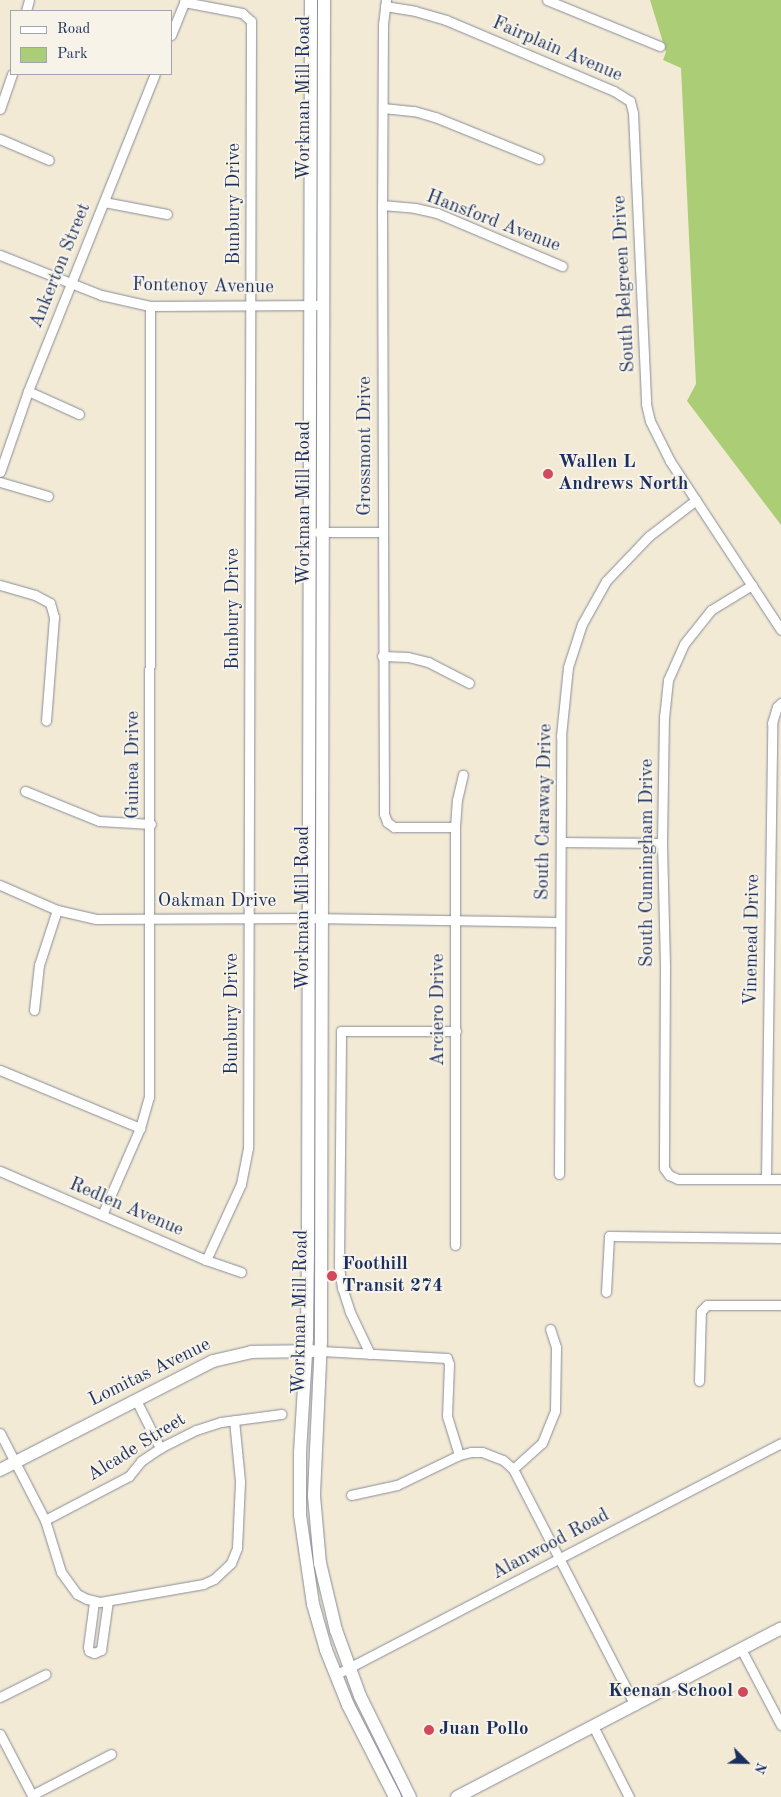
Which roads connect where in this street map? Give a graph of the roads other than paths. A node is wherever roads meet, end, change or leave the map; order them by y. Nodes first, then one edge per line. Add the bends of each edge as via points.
1 (311, 0) edge
2 (324, 0) edge
3 (547, 0) edge
4 (185, 1) edge
5 (385, 3) edge
6 (172, 33) edge
7 (660, 46) dead end
8 (12, 75) edge
9 (156, 75) edge
10 (630, 101) joint
11 (383, 108) junction
12 (0, 109) edge
13 (0, 139) edge
14 (539, 159) dead end
15 (49, 160) dead end
16 (104, 202) junction
17 (382, 205) junction
18 (167, 214) dead end
19 (0, 255) edge
20 (562, 266) dead end
21 (71, 283) junction
22 (251, 305) junction
23 (309, 305) junction
24 (324, 305) junction
25 (150, 306) junction
26 (28, 391) junction
27 (79, 414) dead end
28 (0, 472) edge
29 (0, 482) edge
30 (48, 496) dead end
31 (696, 500) junction
32 (308, 532) junction
33 (324, 532) junction
34 (383, 532) junction
35 (0, 585) edge
36 (752, 585) junction
37 (781, 630) edge
38 (382, 656) junction
39 (469, 684) dead end
40 (781, 703) edge
41 (46, 721) dead end
42 (463, 775) dead end
43 (25, 791) dead end
44 (151, 824) junction
45 (455, 826) junction
46 (560, 842) junction
47 (662, 844) junction
48 (0, 885) edge
49 (57, 910) junction
50 (150, 918) junction
51 (250, 918) junction
52 (309, 918) junction
53 (323, 918) junction
54 (455, 922) junction
55 (560, 922) junction
56 (34, 1010) dead end
57 (456, 1031) junction
58 (0, 1070) edge
59 (140, 1128) junction
60 (0, 1171) edge
61 (559, 1174) dead end
62 (766, 1179) junction
63 (781, 1179) edge
64 (102, 1215) junction
65 (781, 1238) edge
66 (455, 1245) dead end
67 (206, 1260) junction
68 (241, 1272) dead end
69 (606, 1292) dead end
70 (781, 1305) edge
71 (550, 1329) dead end
72 (306, 1351) junction
73 (321, 1351) junction
74 (370, 1354) junction
75 (699, 1381) dead end
76 (136, 1400) junction
77 (281, 1414) dead end
78 (234, 1420) junction
79 (0, 1432) edge
80 (781, 1444) edge
81 (160, 1448) junction
82 (459, 1455) junction
83 (15, 1462) junction
84 (513, 1469) junction
85 (0, 1470) edge
86 (350, 1495) dead end
87 (45, 1520) junction
88 (561, 1559) junction
89 (108, 1601) junction
90 (94, 1602) junction
91 (781, 1628) edge
92 (741, 1649) junction
93 (348, 1668) junction
94 (46, 1674) dead end
95 (335, 1675) junction
96 (0, 1697) edge
97 (635, 1705) junction
98 (593, 1726) junction
99 (781, 1726) edge
100 (0, 1734) edge
101 (111, 1754) dead end
102 (32, 1796) edge
103 (395, 1797) edge
104 (410, 1797) edge
105 (457, 1797) edge
106 (629, 1797) edge

1 - 23 main road, Workman Mill Road
2 - 24 main road, Workman Mill Road
3 - 7 street
4 - 6 street
4 - 22 street, Bunbury Drive via 242,13 250,20
5 - 10 street, Fairplain Avenue via 446,20 614,91
5 - 11 street, Grossmont Drive
8 - 12 street
9 - 16 street, Ankerton Street
10 - 31 street, South Belgreen Drive via 646,404 655,434
11 - 14 street via 435,117
11 - 17 street, Grossmont Drive
13 - 15 street
16 - 18 street
16 - 21 street, Ankerton Street
17 - 20 street, Hansford Avenue via 437,213
17 - 34 street, Grossmont Drive
19 - 21 street, Fontenoy Avenue
21 - 25 street, Fontenoy Avenue via 115,299
21 - 26 street, Ankerton Street
22 - 23 street, Fontenoy Avenue
22 - 25 street, Fontenoy Avenue
22 - 51 street, Bunbury Drive
23 - 24 street, Fontenoy Avenue
23 - 32 main road, Workman Mill Road
24 - 33 main road, Workman Mill Road
25 - 44 street, Guinea Drive
26 - 27 street
26 - 28 street, Ankerton Street
29 - 30 street
31 - 36 street, South Belgreen Drive
31 - 46 street, South Caraway Drive via 666,521 626,558 606,581 582,624 568,667 562,708
32 - 33 street
32 - 52 main road, Workman Mill Road
33 - 34 street
33 - 53 main road, Workman Mill Road
34 - 38 street, Grossmont Drive
35 - 41 street via 50,603 54,617
36 - 37 street, South Belgreen Drive
36 - 47 street, South Cunningham Drive via 712,610 684,644 668,680 664,716
38 - 39 street via 428,662
38 - 45 street, Grossmont Drive via 384,814 387,822 394,827
40 - 62 street, Vinemead Drive via 772,723
42 - 45 street, Arciero Drive
43 - 44 street via 98,821
44 - 50 street, Guinea Drive
45 - 54 street, Arciero Drive
46 - 47 street
46 - 55 street, South Caraway Drive
47 - 62 street, South Cunningham Drive via 664,1168 678,1179
48 - 49 street, Oakman Drive
49 - 50 street, Oakman Drive via 96,919
49 - 56 street via 39,965
50 - 51 street, Oakman Drive
50 - 59 street, Guinea Drive via 149,1097
51 - 52 street, Oakman Drive
51 - 67 street, Bunbury Drive via 248,1148 241,1184
52 - 53 street, Oakman Drive
52 - 72 main road, Workman Mill Road
53 - 54 street, Oakman Drive
53 - 73 main road, Workman Mill Road
54 - 55 street, Oakman Drive
54 - 57 street, Arciero Drive
55 - 61 street, South Caraway Drive
57 - 66 street, Arciero Drive
57 - 74 street via 340,1031 339,1266 350,1312
58 - 59 street
59 - 64 street, Guinea Drive
60 - 64 street, Redlen Avenue
62 - 63 street
64 - 67 street, Redlen Avenue
65 - 69 street via 609,1236
67 - 68 street, Redlen Avenue
70 - 75 street via 707,1305 701,1311
71 - 84 street via 556,1347 555,1411 542,1443
72 - 73 main road, Lomitas Avenue
72 - 76 main road, Lomitas Avenue via 251,1352 226,1357 195,1369
72 - 95 main road, Workman Mill Road via 300,1453 301,1525 313,1604
73 - 74 street, Lomitas Avenue
73 - 93 main road, Workman Mill Road via 314,1461 316,1530 327,1599
74 - 82 street, Lomitas Avenue via 447,1358 447,1416
76 - 81 street
76 - 83 main road, Lomitas Avenue
77 - 78 street, Alcade Street
78 - 81 street, Alcade Street via 207,1425
78 - 89 street via 240,1481 237,1548 231,1563 214,1580 203,1584
79 - 83 street
80 - 88 street, Alanwood Road
81 - 87 street, Alcade Street via 141,1461 129,1476
82 - 84 street via 482,1452 503,1460
82 - 86 street via 396,1485
83 - 85 main road, Lomitas Avenue
83 - 87 street
84 - 88 street
87 - 90 street via 61,1572 77,1594
88 - 93 street, Alanwood Road
88 - 97 street
89 - 90 street
89 - 90 street via 101,1650 94,1653 88,1647
91 - 92 main road
92 - 97 main road
92 - 99 street
93 - 95 street, Alanwood Road
93 - 104 main road, Workman Mill Road
94 - 96 street
95 - 103 main road, Workman Mill Road
97 - 98 main road
98 - 105 main road
98 - 106 street
100 - 102 street
101 - 102 street

